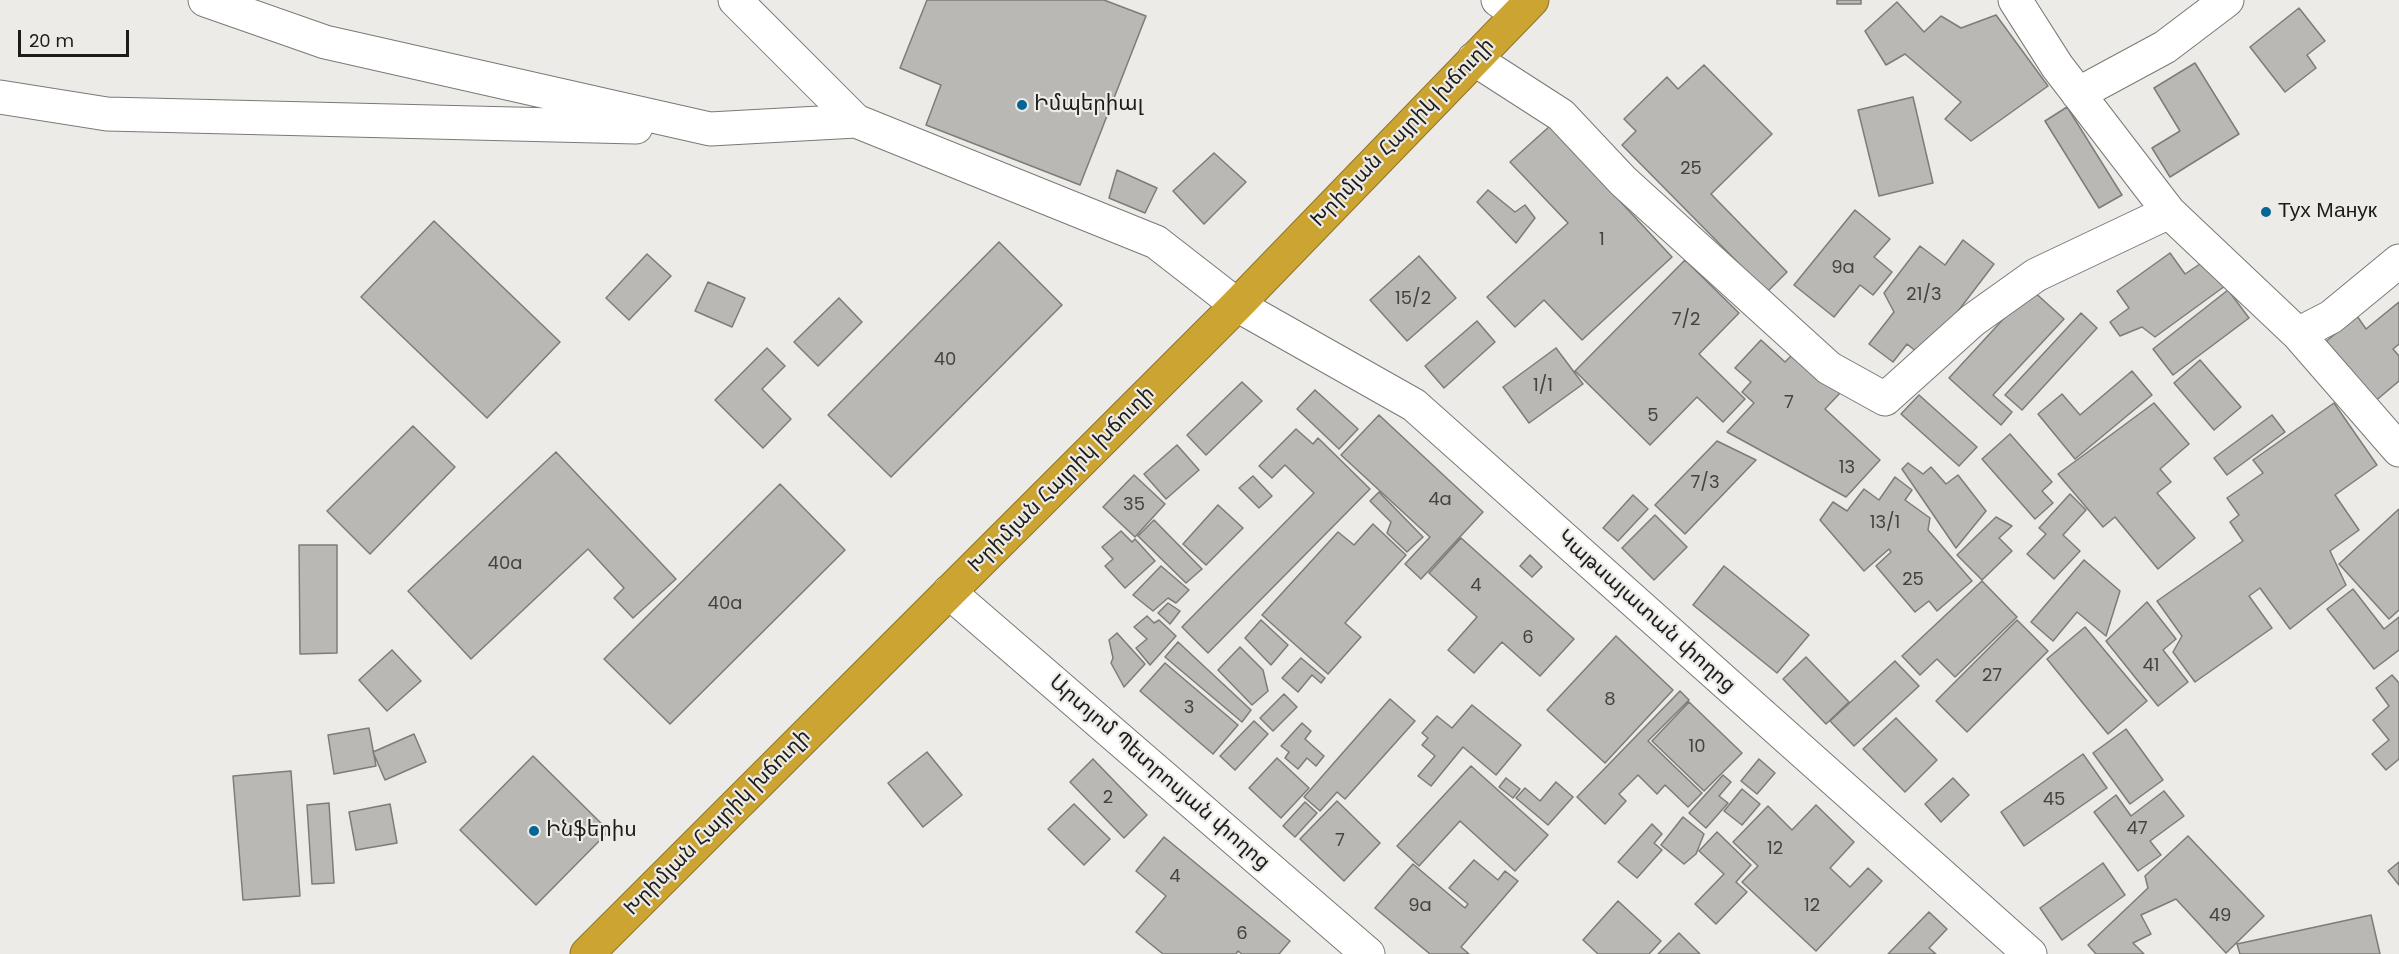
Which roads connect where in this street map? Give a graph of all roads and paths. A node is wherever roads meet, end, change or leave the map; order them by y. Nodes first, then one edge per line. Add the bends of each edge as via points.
1 (205, 0) edge
2 (735, 0) edge
3 (2015, 0) edge
4 (2227, 0) edge
5 (1516, 5) edge
6 (1474, 59) junction
7 (2078, 94) junction
8 (0, 97) edge
9 (856, 121) junction
10 (710, 129) junction
11 (2169, 212) junction
12 (2399, 261) edge
13 (1237, 305) junction
14 (2298, 334) junction
15 (2399, 450) edge
16 (950, 592) junction
17 (587, 954) edge
18 (1368, 954) edge
19 (2031, 954) edge

1 - 10 street via 326,42
2 - 9 street
3 - 7 street
4 - 7 street via 2165,47
5 - 6 highway, Խրիմյան Հայրիկ խճուղի
6 - 11 street via 1561,115 1623,181 1829,368 1885,399 1973,320 2036,275
6 - 13 highway, Խրիմյան Հայրիկ խճուղի
7 - 11 street
8 - 10 street via 107,114
9 - 10 street
9 - 13 street, Կաթսայատան փողոց via 1156,242
11 - 14 street
12 - 14 street via 2331,317
13 - 16 highway, Խրիմյան Հայրիկ խճուղի
13 - 19 street, Կաթսայատան փողոց via 1413,405
14 - 15 street
16 - 17 highway, Խրիմյան Հայրիկ խճուղի
16 - 18 street, Արտյոմ Պետրոսյան փողոց

